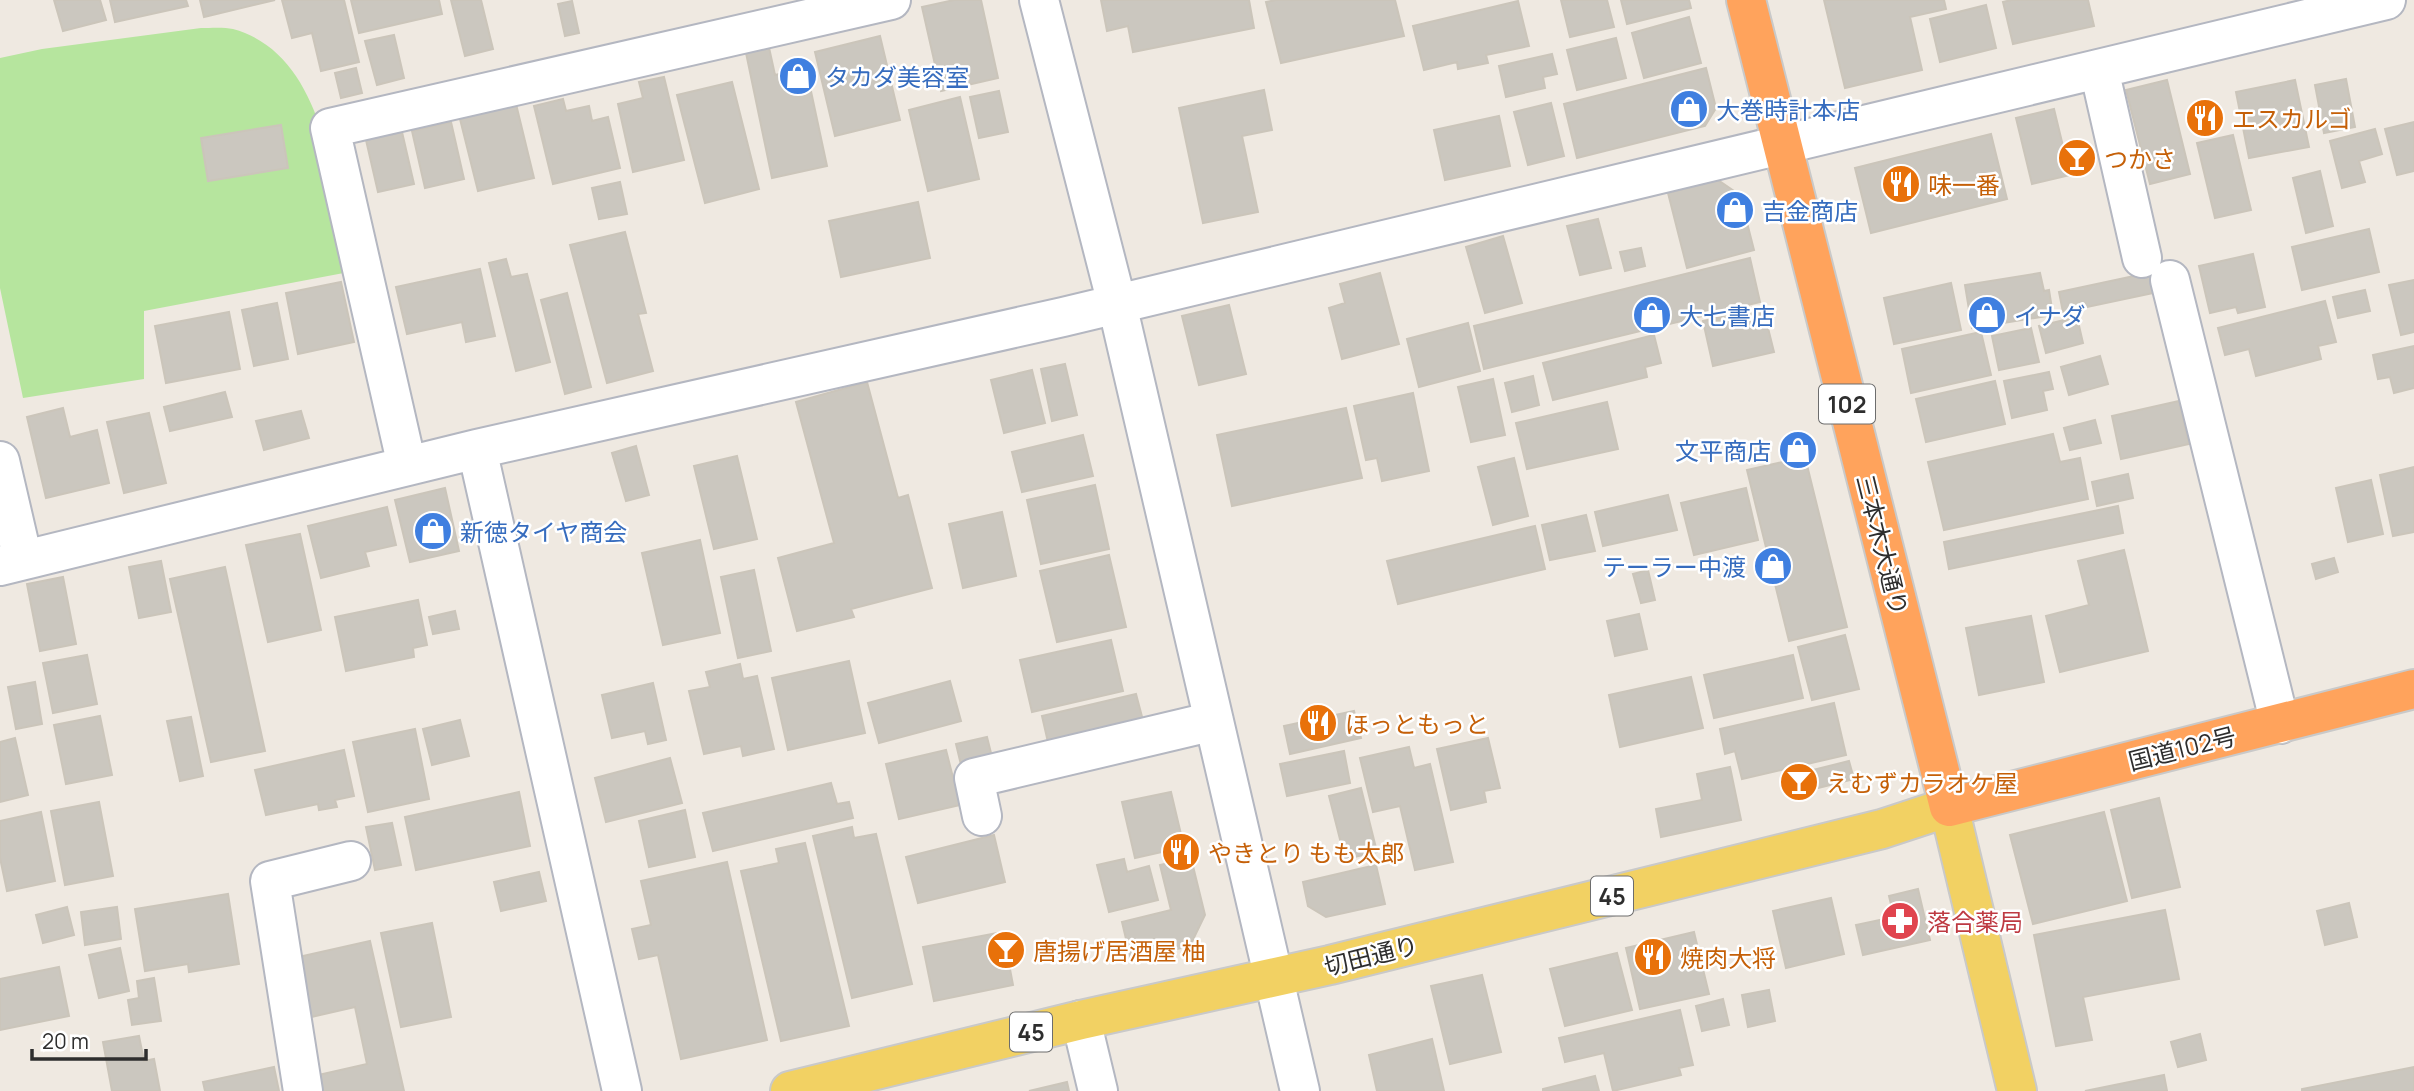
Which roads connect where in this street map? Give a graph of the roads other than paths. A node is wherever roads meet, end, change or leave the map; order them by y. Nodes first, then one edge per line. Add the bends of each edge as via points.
1 (891, 0) edge
2 (1039, 0) edge
3 (1746, 0) edge
4 (2386, 0) edge
5 (2099, 69) junction
6 (1782, 146) junction
7 (1117, 304) junction
8 (477, 449) junction
9 (0, 461) edge
10 (407, 466) junction
11 (12, 563) edge
12 (2414, 690) edge
13 (1214, 722) junction
14 (2280, 724) junction
15 (1949, 807) junction
16 (982, 816) dead end
17 (351, 861) dead end
18 (1273, 978) junction
19 (1081, 1020) junction
20 (803, 1089) edge
21 (303, 1091) edge
22 (622, 1091) edge
23 (1098, 1091) edge
24 (1300, 1091) edge
25 (2017, 1091) edge

1 - 10 street via 330,128
2 - 7 street
3 - 6 highway, 三本木大通り / 102
4 - 5 street
5 - 6 street
5 - 14 street
6 - 7 street
6 - 15 highway, 三本木大通り / 102
7 - 8 street
7 - 13 street
8 - 10 street
8 - 22 street
9 - 11 street
10 - 11 street
12 - 14 highway, 国道102号
13 - 16 street via 974,778
13 - 18 street
14 - 15 highway, 国道102号
15 - 18 main road, 切田通り / 45 via 1882,829
15 - 25 main road, 三本木大通り
17 - 21 street via 270,881
18 - 19 main road, 切田通り / 45
18 - 24 street
19 - 20 main road, 切田通り / 45
19 - 23 street

